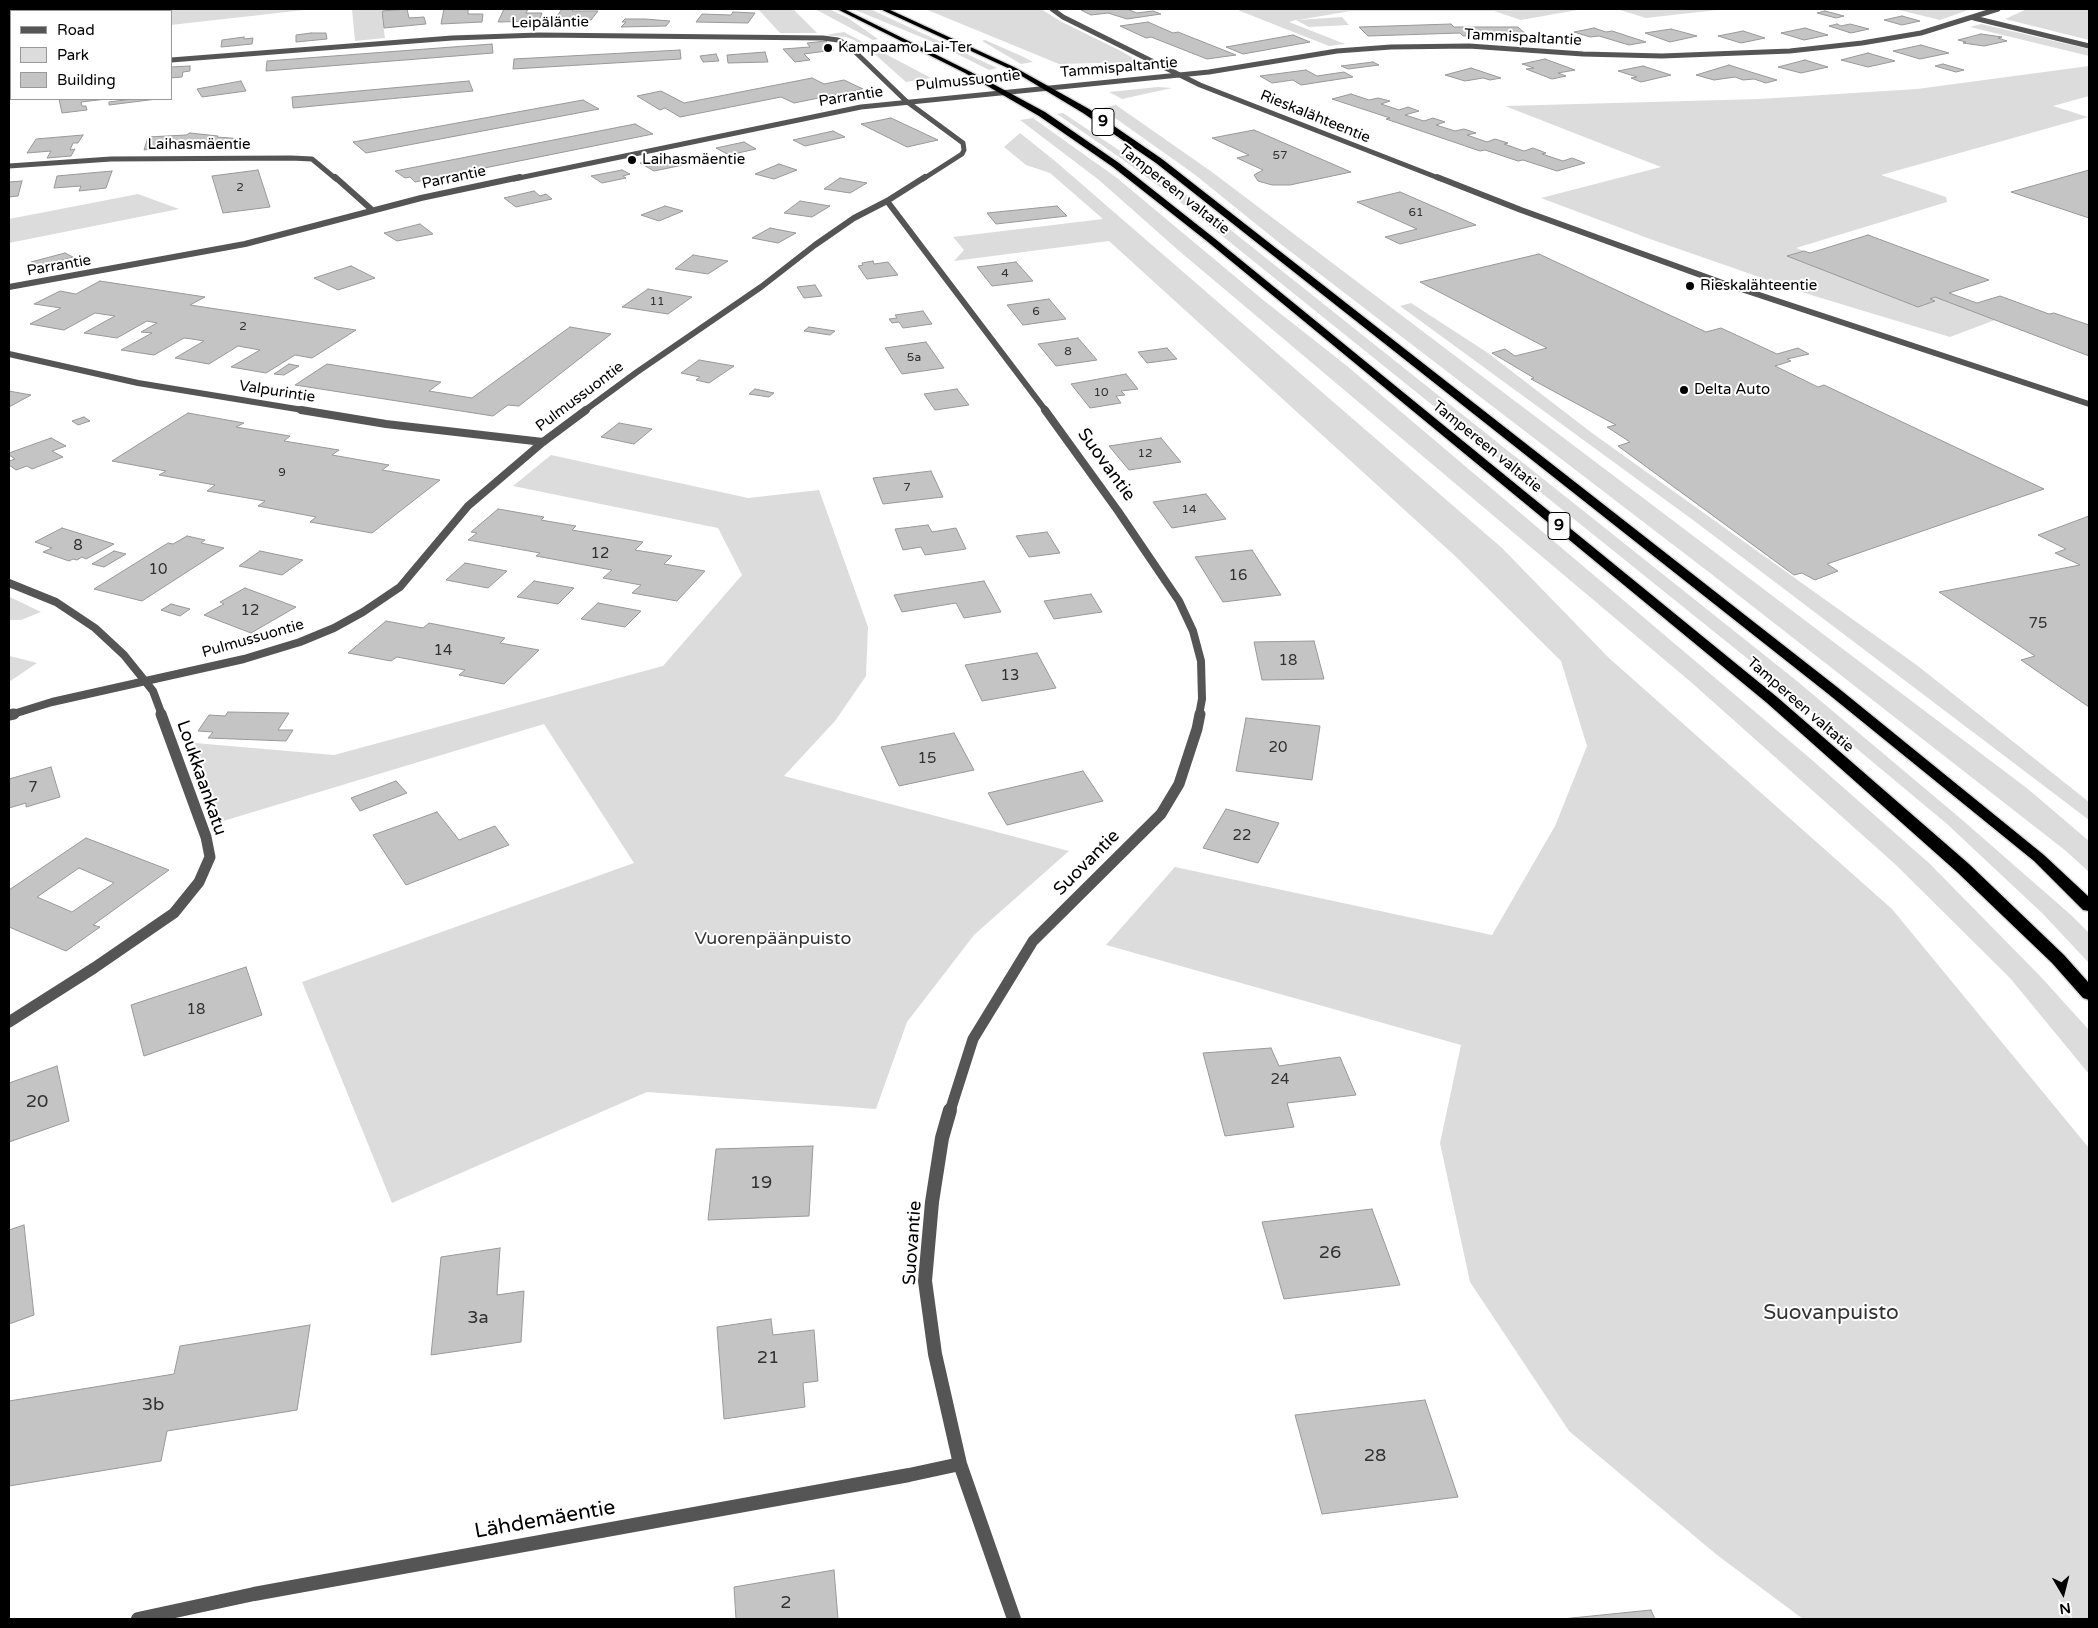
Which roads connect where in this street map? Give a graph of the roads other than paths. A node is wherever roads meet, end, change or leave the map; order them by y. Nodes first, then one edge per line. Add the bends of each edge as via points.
1 (840, 9) edge
2 (883, 9) edge
3 (1052, 9) edge
4 (1998, 9) edge
5 (1974, 18) junction
6 (2089, 46) edge
7 (172, 60) edge
8 (1177, 75) junction
9 (1045, 87) junction
10 (1002, 91) junction
11 (906, 101) junction
12 (9, 166) edge
13 (887, 201) junction
14 (371, 209) junction
15 (9, 287) edge
16 (9, 354) edge
17 (2089, 404) edge
18 (543, 442) junction
19 (9, 583) edge
20 (145, 681) junction
21 (9, 715) edge
22 (2089, 906) edge
23 (2089, 994) edge
24 (9, 1022) edge
25 (960, 1464) junction
26 (138, 1619) edge
27 (1014, 1619) edge

1 - 10 highway, Tampereen valtatie / 9
2 - 9 highway, Tampereen valtatie / 9 via 996,60
3 - 8 street, Rieskalähteentie
4 - 5 street, Tammispaltantie
5 - 6 street
5 - 8 street, Tammispaltantie via 1888,39 1790,51 1662,56 1450,46 1391,47 1337,51
7 - 11 street, Leipäläntie via 443,39 539,35 823,38 848,45
8 - 9 street, Tammispaltantie
8 - 17 street, Rieskalähteentie via 1574,230 1859,330
9 - 10 street, Pulmussuontie
9 - 22 highway, Tampereen valtatie / 9 via 1125,137 1228,216 1832,690 2038,858
10 - 11 street, Pulmussuontie
10 - 23 highway, Tampereen valtatie / 9 via 1116,164 1772,700 1963,868 2058,959
11 - 13 street, Pulmussuontie via 963,143 964,150
11 - 14 street, Parrantie via 861,106
12 - 14 street, Laihasmäentie via 111,159 306,159 316,161
13 - 18 street, Pulmussuontie via 854,218 815,245
13 - 25 street, Suovantie via 1118,511 1179,601 1193,631 1201,660 1202,699 1197,729 1179,784 1161,814 1033,941 973,1040 962,1070 942,1138 925,1281 935,1354
14 - 15 street, Parrantie via 244,244
16 - 18 street, Valpurintie via 138,383 376,423
18 - 20 street, Pulmussuontie via 468,506 400,587 377,604 300,642 244,659
19 - 20 street, Loukkaankatu via 56,602 95,628 124,655
20 - 21 street, Pulmussuontie
20 - 24 street, Loukkaankatu via 153,691 206,837 210,857 199,882 174,913
25 - 26 street, Lähdemäentie via 254,1594
25 - 27 street, Suovantie

